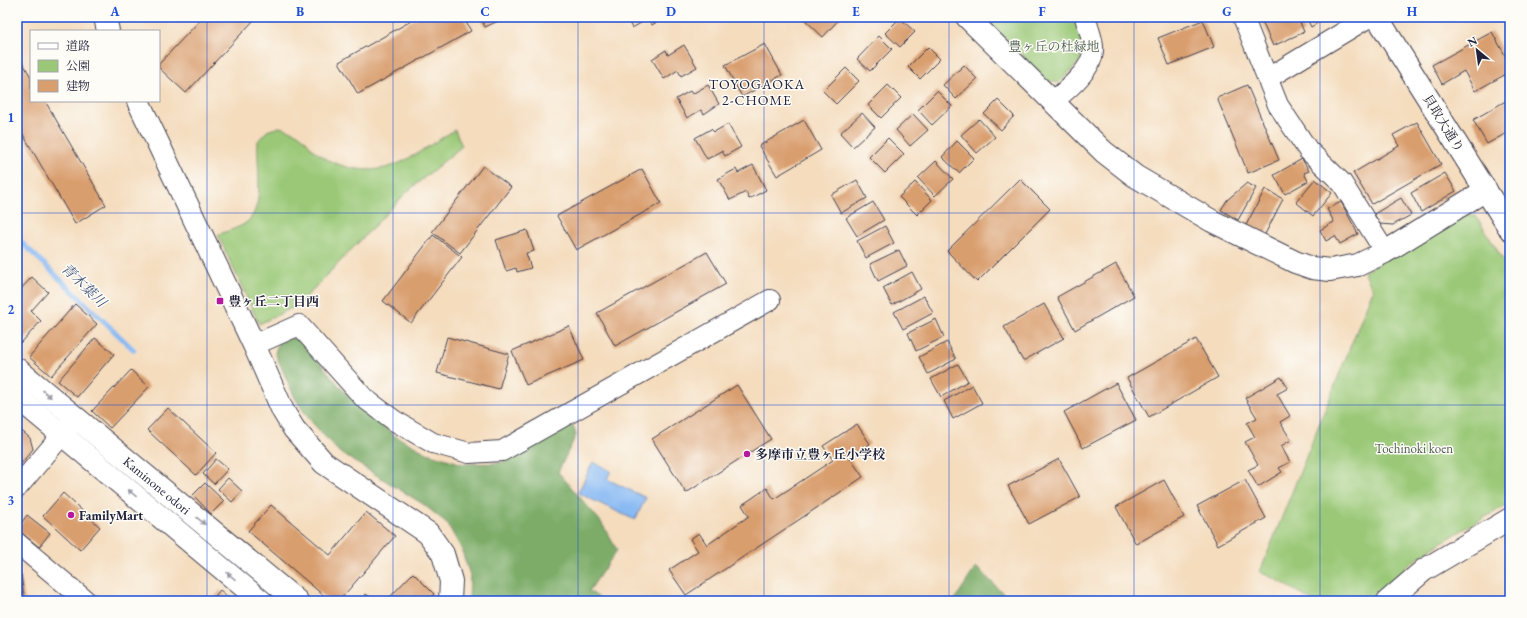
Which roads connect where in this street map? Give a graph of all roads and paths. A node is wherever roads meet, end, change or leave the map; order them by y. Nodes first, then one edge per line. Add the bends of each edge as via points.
1 (105, 17) edge
2 (967, 17) edge
3 (1085, 17) edge
4 (1243, 17) edge
5 (1369, 17) edge
6 (1377, 17) edge
7 (108, 30) edge
8 (1268, 78) junction
9 (138, 102) edge
10 (1053, 102) junction
11 (1486, 190) junction
12 (1510, 229) edge
13 (1385, 252) junction
14 (770, 300) dead end
15 (254, 345) junction
16 (17, 369) edge
17 (17, 397) edge
18 (76, 418) junction
19 (62, 435) junction
20 (17, 488) edge
21 (1510, 519) edge
22 (17, 543) edge
23 (86, 601) edge
24 (261, 601) edge
25 (297, 601) edge
26 (450, 601) edge
27 (1388, 601) edge

1 - 7 street
2 - 10 street
3 - 10 street via 1092,44 1092,57 1084,71
4 - 8 street
5 - 8 street
6 - 11 street, 貝取大通り
8 - 13 street via 1278,105 1308,150 1342,183
9 - 15 street
10 - 13 street via 1104,152 1135,176 1212,221 1295,262 1312,268 1330,270 1358,265
11 - 12 street, 貝取大通り
11 - 13 street
14 - 15 street via 502,451 469,453 433,443 395,421 364,398 299,325
15 - 26 street via 283,412 308,447 324,463 428,533 443,554 451,581
16 -> 18 street, Kaminone odori
17 - 19 street, Kaminone odori
18 - 19 street
18 -> 25 street, Kaminone odori
19 - 20 street
24 -> 19 street, Kaminone odori
21 - 27 street via 1424,570
22 - 23 street

